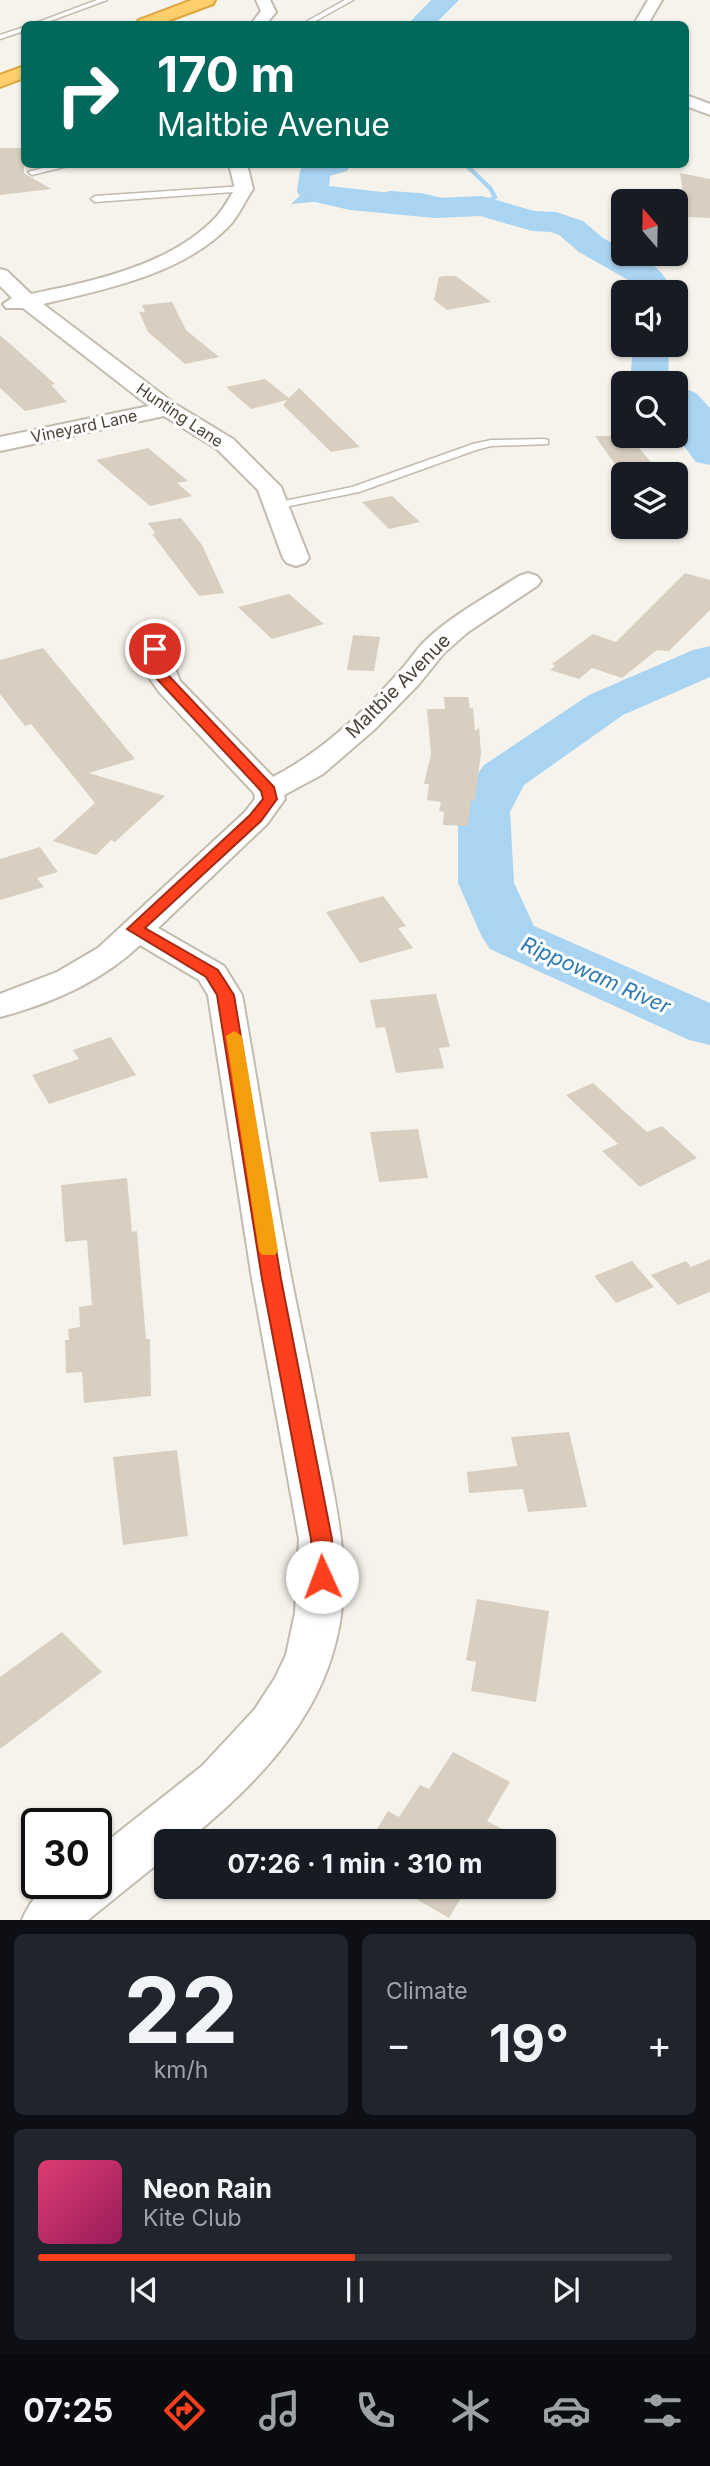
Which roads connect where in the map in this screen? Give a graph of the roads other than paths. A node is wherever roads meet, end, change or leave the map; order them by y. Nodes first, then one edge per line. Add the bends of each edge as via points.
1 (104, 0) edge
2 (185, 0) edge
3 (207, 0) edge
4 (262, 0) edge
5 (350, 0) edge
6 (655, 0) edge
7 (45, 21) edge
8 (131, 21) edge
9 (153, 21) edge
10 (261, 21) edge
11 (312, 21) edge
12 (643, 21) edge
13 (21, 30) edge
14 (0, 37) edge
15 (21, 62) edge
16 (0, 69) edge
17 (21, 73) edge
18 (0, 81) edge
19 (689, 101) edge
20 (710, 110) edge
21 (52, 168) edge
22 (239, 168) edge
23 (32, 172) dead end
24 (244, 189) junction
25 (95, 199) dead end
26 (0, 275) edge
27 (27, 301) junction
28 (0, 307) edge
29 (167, 409) junction
30 (544, 442) dead end
31 (0, 444) edge
32 (275, 506) junction
33 (296, 558) dead end
34 (528, 582) dead end
35 (155, 649) dead end
36 (268, 790) junction
37 (135, 929) junction
38 (0, 1006) edge
39 (112, 1868) edge
40 (74, 1899) edge
41 (48, 1920) edge

1 - 7 lane
2 - 8 highway
3 - 9 highway
4 - 10 street via 269,12
5 - 11 lane
6 - 12 street
13 - 14 lane
15 - 16 highway
17 - 18 highway
19 - 20 street
21 - 23 lane
22 - 24 street
24 - 25 lane
24 - 27 street via 223,221 187,250 113,280
26 - 27 street, Hunting Lane
27 - 28 street
27 - 29 street, Hunting Lane
29 - 31 street, Vineyard Lane
29 - 32 street, Hunting Lane via 225,444 269,487
30 - 32 lane via 473,447 355,490
32 - 33 street, Hunting Lane
34 - 36 street, Maltbie Avenue via 442,640 365,723 313,768
35 - 36 street via 170,687
36 - 37 street via 270,799 256,818
37 - 38 street via 110,955 69,979
37 - 39 street via 212,974 228,1002 272,1279 321,1539 322,1577 310,1654 289,1702 259,1744
40 - 41 street

